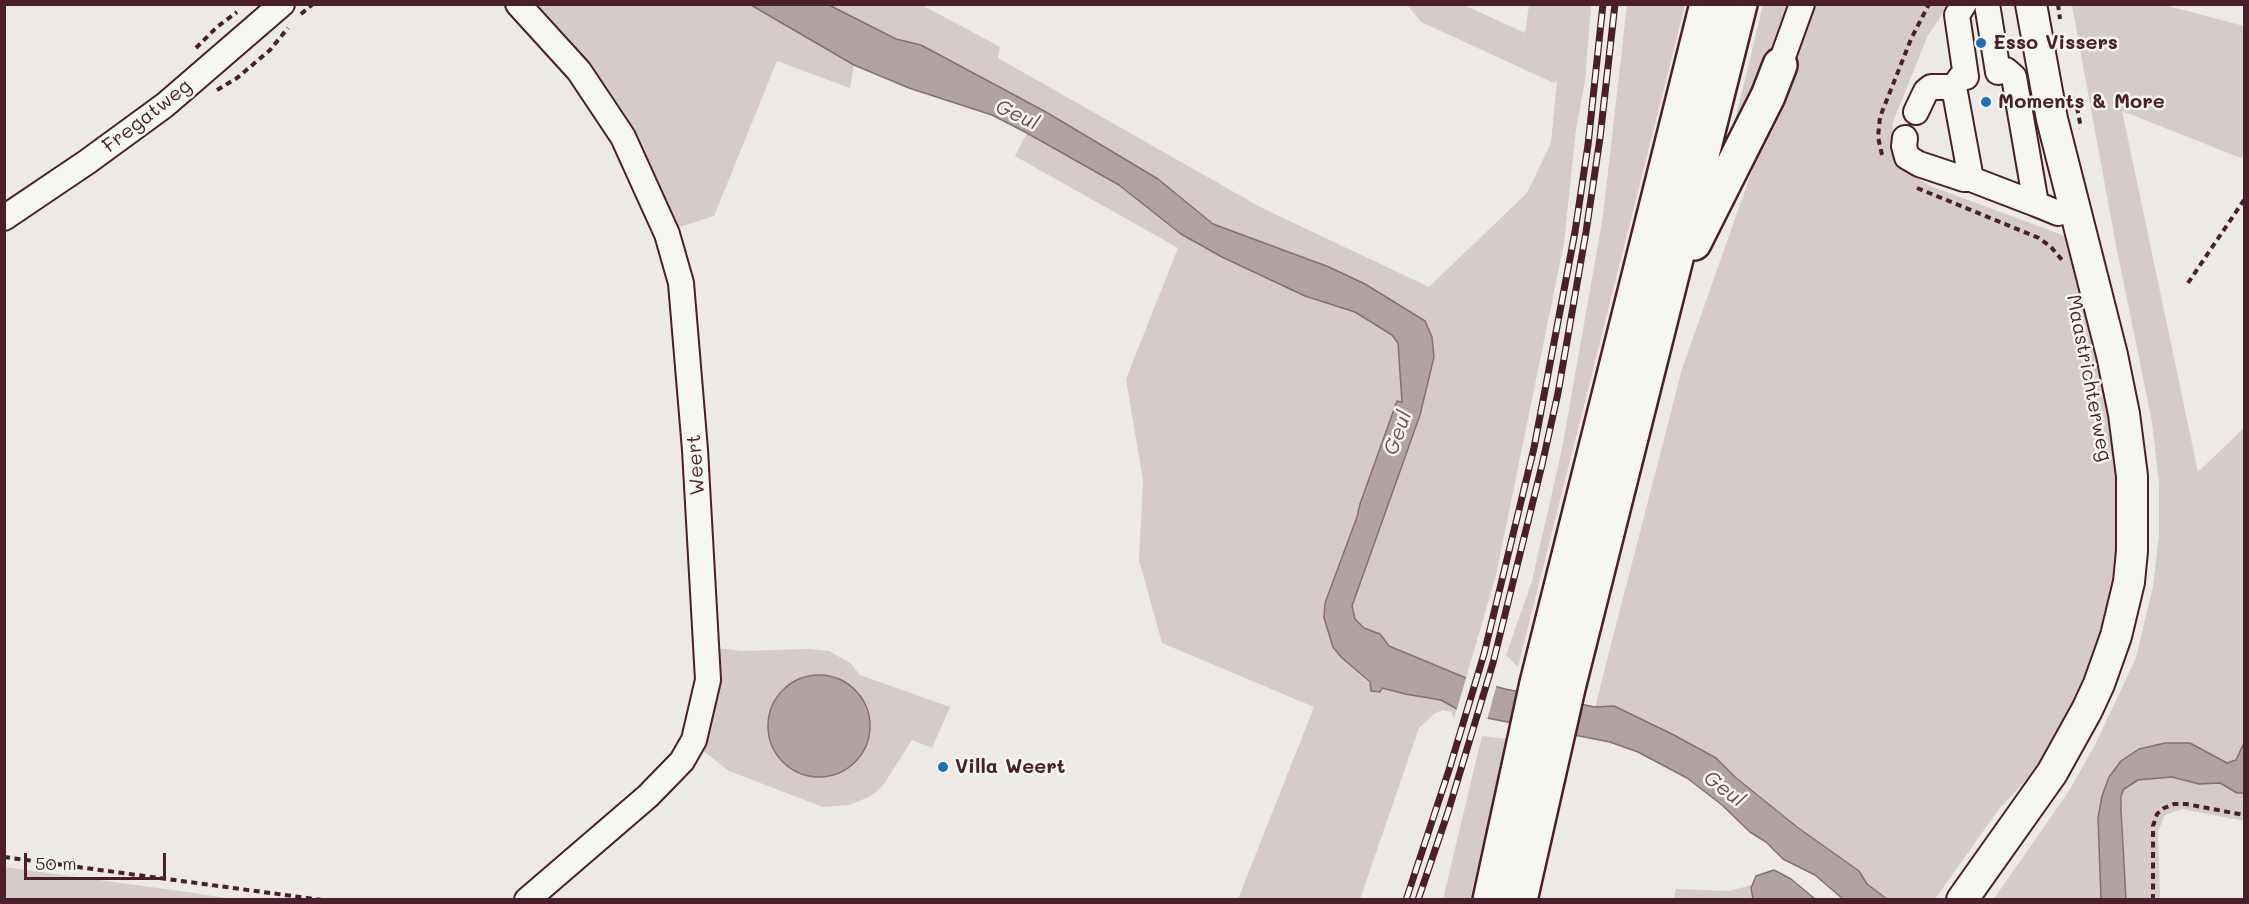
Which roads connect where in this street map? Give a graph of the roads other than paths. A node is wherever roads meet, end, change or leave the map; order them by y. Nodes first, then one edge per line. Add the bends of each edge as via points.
1 (282, 4) edge
2 (518, 4) edge
3 (1707, 4) edge
4 (1740, 4) edge
5 (1802, 4) edge
6 (1964, 4) edge
7 (1970, 4) edge
8 (1987, 4) edge
9 (2031, 4) edge
10 (1780, 66) joint
11 (1975, 77) junction
12 (1916, 112) dead end
13 (1905, 138) dead end
14 (1971, 179) junction
15 (2036, 204) junction
16 (2074, 209) junction
17 (4, 218) edge
18 (1668, 293) junction
19 (1553, 686) junction
20 (1539, 744) junction
21 (526, 900) edge
22 (1490, 900) edge
23 (1520, 900) edge
24 (1962, 900) edge

1 - 17 street, Fregatweg via 165,105
2 - 21 street, Weert via 579,71 623,137 667,234 681,283 708,680 694,740 682,761 648,796
3 - 19 highway
4 - 18 highway
5 - 10 street
6 - 11 street via 1957,15
7 - 11 street
8 - 11 street
9 - 16 main road, Maastrichterweg
10 - 18 highway
11 - 12 street via 1931,87
11 - 14 street
11 - 15 street via 2006,70 2014,77
13 - 14 street via 1907,157 1941,172
14 - 15 street
15 - 16 street via 2058,213
16 - 24 main road, Maastrichterweg via 2112,355 2129,446 2133,514 2129,582 2108,660 2081,721 2052,773
18 - 19 highway
19 - 20 highway
20 - 22 highway
20 - 23 highway

